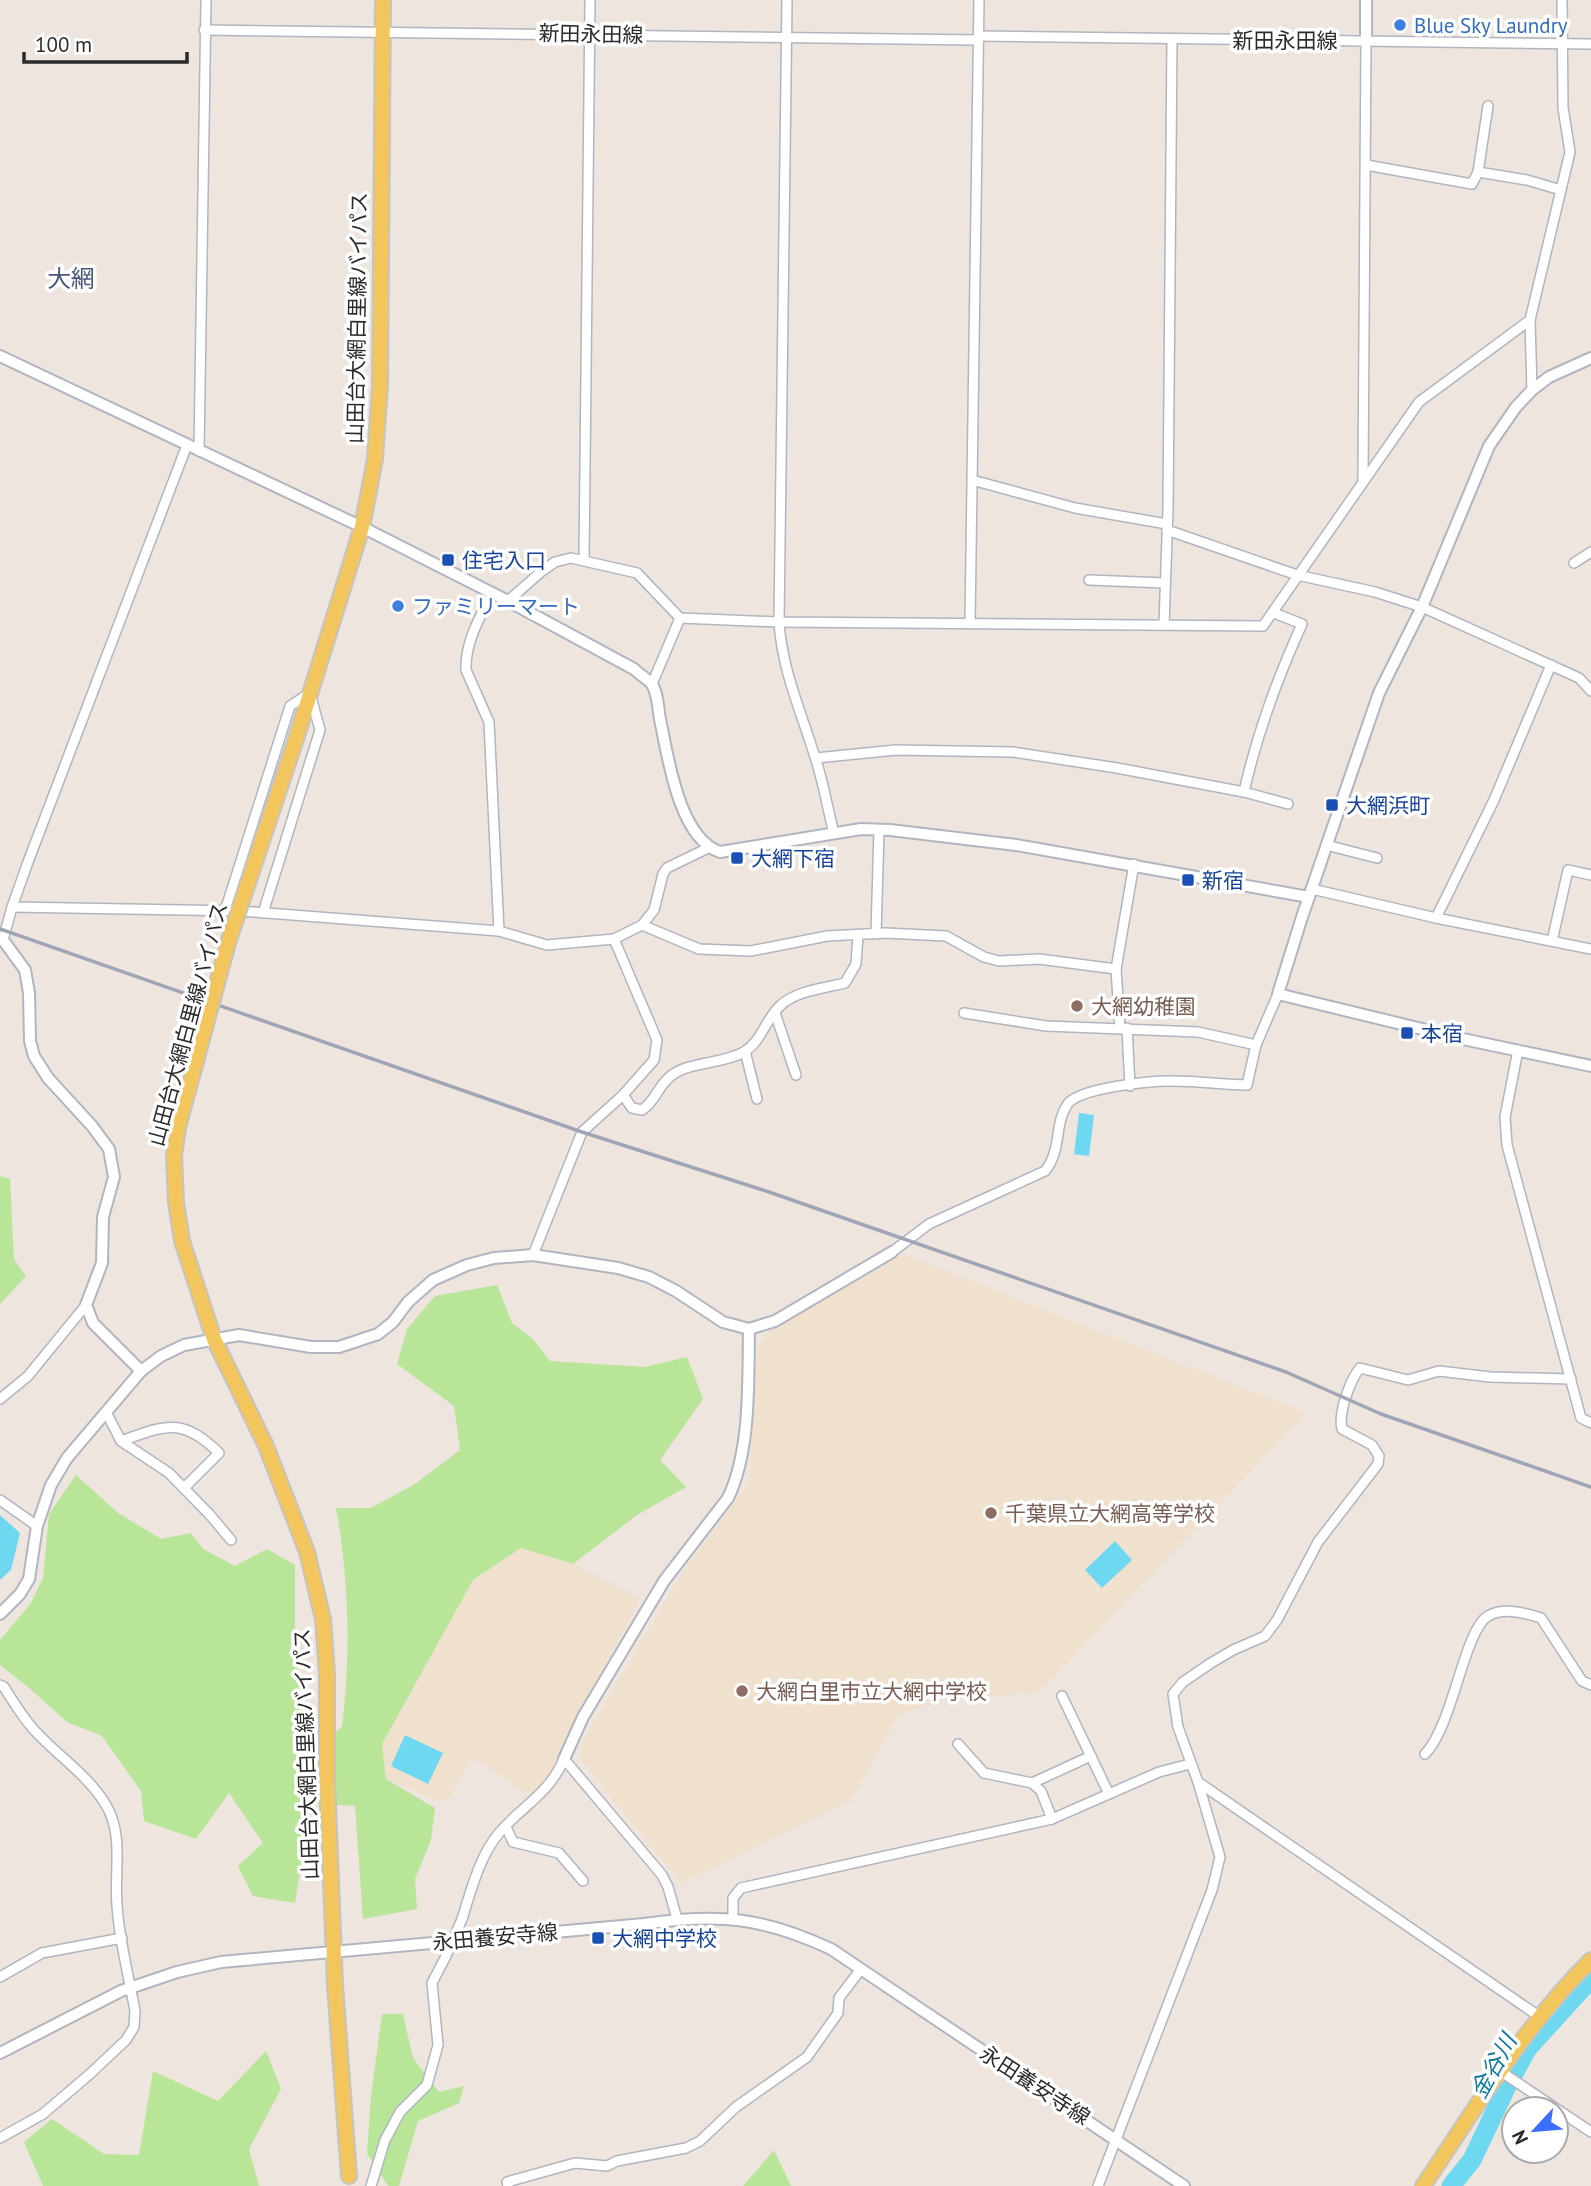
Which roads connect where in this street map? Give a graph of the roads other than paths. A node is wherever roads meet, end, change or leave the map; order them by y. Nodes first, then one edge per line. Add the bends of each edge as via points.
1 (205, 0) edge
2 (383, 0) edge
3 (590, 0) edge
4 (788, 0) edge
5 (979, 0) edge
6 (1366, 0) edge
7 (1562, 0) edge
8 (205, 30) junction
9 (383, 32) junction
10 (590, 34) junction
11 (788, 37) junction
12 (978, 38) junction
13 (1172, 40) junction
14 (1366, 40) junction
15 (1562, 44) junction
16 (1591, 44) edge
17 (1488, 106) dead end
18 (1366, 165) junction
19 (1478, 172) junction
20 (1561, 190) junction
21 (1531, 320) junction
22 (0, 356) edge
23 (1591, 358) edge
24 (1532, 390) junction
25 (187, 445) junction
26 (199, 451) junction
27 (1363, 479) junction
28 (972, 480) junction
29 (362, 527) junction
30 (1167, 527) junction
31 (1591, 552) edge
32 (584, 560) junction
33 (1574, 563) dead end
34 (1297, 575) junction
35 (1088, 580) dead end
36 (1165, 583) junction
37 (492, 593) junction
38 (508, 601) junction
39 (1422, 607) junction
40 (1274, 613) junction
41 (680, 618) junction
42 (779, 622) junction
43 (970, 623) junction
44 (1164, 625) junction
45 (1551, 665) junction
46 (652, 684) junction
47 (1591, 691) edge
48 (310, 693) junction
49 (816, 758) junction
50 (1244, 792) junction
51 (1289, 804) dead end
52 (879, 830) junction
53 (834, 833) junction
54 (1326, 845) junction
55 (708, 848) junction
56 (1377, 858) dead end
57 (1134, 864) junction
58 (1591, 875) edge
59 (1310, 893) junction
60 (12, 907) junction
61 (225, 911) junction
62 (263, 913) junction
63 (1436, 918) junction
64 (642, 925) junction
65 (499, 931) junction
66 (858, 934) junction
67 (876, 934) junction
68 (614, 939) junction
69 (2, 940) edge
70 (1552, 941) junction
71 (1591, 948) edge
72 (1116, 969) junction
73 (1278, 994) junction
74 (775, 1013) junction
75 (964, 1013) dead end
76 (1123, 1028) junction
77 (1256, 1045) junction
78 (745, 1051) junction
79 (1518, 1051) junction
80 (1591, 1066) edge
81 (796, 1075) dead end
82 (1130, 1086) junction
83 (623, 1095) junction
84 (757, 1099) dead end
85 (892, 1252) joint
86 (533, 1255) junction
87 (86, 1305) junction
88 (750, 1329) junction
89 (214, 1339) junction
90 (141, 1371) junction
91 (1571, 1379) junction
92 (0, 1399) edge
93 (106, 1412) junction
94 (1591, 1423) edge
95 (121, 1441) junction
96 (184, 1488) junction
97 (0, 1500) edge
98 (37, 1525) junction
99 (231, 1540) dead end
100 (0, 1614) edge
101 (0, 1685) edge
102 (1591, 1685) edge
103 (1062, 1696) dead end
104 (958, 1744) dead end
105 (1425, 1754) dead end
106 (1091, 1756) junction
107 (564, 1759) junction
108 (1190, 1764) junction
109 (1198, 1782) junction
110 (1032, 1783) junction
111 (1109, 1794) junction
112 (1052, 1819) junction
113 (506, 1827) junction
114 (583, 1881) dead end
115 (677, 1919) junction
116 (733, 1919) junction
117 (122, 1938) junction
118 (334, 1950) junction
119 (1591, 1960) edge
120 (861, 1969) junction
121 (0, 1977) edge
122 (131, 1987) junction
123 (1540, 2017) junction
124 (0, 2053) edge
125 (1500, 2071) junction
126 (1591, 2133) edge
127 (0, 2138) edge
128 (1118, 2139) junction
129 (349, 2176) dead end
130 (371, 2186) edge
131 (508, 2186) edge
132 (1098, 2186) edge
133 (1184, 2186) edge
134 (1423, 2186) edge

1 - 8 street
2 - 9 main road, 山田台大網白里線バイパス
3 - 10 street
4 - 11 street
5 - 12 street
6 - 14 street
7 - 15 street
8 - 9 street, 新田永田線
8 - 26 street
9 - 10 street, 新田永田線
9 - 29 main road, 山田台大網白里線バイパス via 380,386 375,459
10 - 11 street, 新田永田線
10 - 32 street
11 - 12 street, 新田永田線
11 - 42 street
12 - 13 street, 新田永田線
12 - 28 street
13 - 14 street, 新田永田線
13 - 30 street
14 - 15 street, 新田永田線
14 - 18 street
15 - 16 street, 新田永田線
15 - 20 street via 1563,108 1570,152
17 - 19 street
18 - 19 street via 1472,184
18 - 27 street
19 - 20 street
20 - 21 street
21 - 24 street
21 - 27 street via 1419,402
22 - 25 street
23 - 24 street
24 - 39 street via 1489,446
25 - 26 street
25 - 60 street
26 - 29 street
27 - 34 street
28 - 30 street
28 - 43 street
29 - 37 street
29 - 48 main road, 山田台大網白里線バイパス
30 - 34 street
30 - 36 street
31 - 33 street
32 - 38 street via 555,562
32 - 41 street via 637,573
34 - 39 street
34 - 40 street
35 - 36 street
36 - 44 street
37 - 38 street
37 - 65 street via 474,628 465,660 489,722
38 - 46 street
39 - 45 street
39 - 54 street via 1380,693
40 - 44 street via 1263,626
40 - 50 street via 1302,624 1255,744
41 - 42 street
41 - 46 street
42 - 43 street
42 - 49 street via 791,690
43 - 44 street
45 - 47 street via 1579,678
45 - 63 street via 1494,800
46 - 55 street via 671,774 698,838
48 - 61 street via 290,706
48 - 62 street via 320,730
48 - 89 main road, 山田台大網白里線バイパス, bridge via 228,943 178,1128 174,1156 177,1218
49 - 50 street via 896,750 1013,752
49 - 53 street
50 - 51 street
52 - 53 street
52 - 57 street
52 - 67 street
53 - 55 street via 720,852
54 - 56 street
54 - 59 street
55 - 64 street via 667,868 654,910
57 - 59 street
57 - 72 street
58 - 70 street via 1569,870
59 - 63 street
59 - 73 street
60 - 61 street
60 - 69 street
61 - 62 street
62 - 65 street
63 - 70 street
64 - 66 street via 699,949 751,951
64 - 68 street
65 - 68 street via 547,945
66 - 67 street
66 - 74 street via 856,964 845,983 794,996
67 - 72 street via 946,936 999,961 1039,959
68 - 83 street via 657,1040 654,1060
69 - 87 street via 25,970 34,1056 109,1149 114,1177 103,1217 102,1263
70 - 71 street
72 - 76 street
73 - 77 street
73 - 79 street
74 - 78 street
74 - 81 street
75 - 76 street via 1046,1026
76 - 77 street via 1198,1032
76 - 82 street
77 - 82 street via 1247,1085 1169,1081
78 - 83 street via 674,1073 659,1088 652,1104 642,1110 632,1108
78 - 84 street
79 - 80 street
79 - 91 street via 1505,1116 1507,1145
82 - 85 street via 1073,1098 1066,1106 1053,1160 1045,1171 929,1224
83 - 86 street via 582,1132
85 - 88 street via 775,1321
86 - 88 street via 649,1277 723,1322
86 - 89 street via 494,1258 433,1280 378,1334 339,1347 239,1335
87 - 90 street via 93,1323
87 - 92 street via 28,1376
88 - 107 street via 749,1391 733,1488 664,1581 583,1717
89 - 90 street via 184,1345
89 - 118 main road, 山田台大網白里線バイパス via 266,1446 307,1552 323,1619
90 - 93 street
91 - 94 street via 1581,1418
91 - 108 street via 1439,1371 1408,1380 1360,1368 1353,1376 1340,1420 1342,1429 1372,1445 1378,1464 1318,1542 1265,1636 1211,1663 1173,1694
93 - 95 street
93 - 98 street via 67,1458 51,1485
95 - 96 street
95 - 96 street via 179,1426 205,1440 219,1453
96 - 99 street
97 - 98 street
98 - 100 street via 29,1579
101 - 117 street via 36,1732 86,1779 107,1806 118,1847 117,1906
102 - 105 street via 1582,1681 1541,1618 1501,1612 1486,1617 1475,1630 1443,1727
103 - 106 street
104 - 110 street via 984,1773
106 - 110 street
106 - 111 street
107 - 113 street via 554,1781
107 - 115 street via 662,1875
108 - 109 street
108 - 111 street
109 - 123 street
109 - 128 street via 1220,1857 1208,1902
110 - 112 street via 1041,1791
111 - 112 street
112 - 116 street via 741,1888 733,1898
113 - 114 street via 513,1842 559,1853
113 - 130 street, bridge via 477,1872 462,1919 432,1983 438,2045 427,2085 400,2112 385,2140
115 - 116 street, 永田養安寺線
115 - 118 street, 永田養安寺線
116 - 120 street, 永田養安寺線 via 797,1933 831,1948
117 - 121 street via 42,1953
117 - 122 street
118 - 122 street, 永田養安寺線 via 220,1962
118 - 129 main road, 山田台大網白里線バイパス
119 - 123 main road
120 - 128 street, 永田養安寺線
120 - 131 street via 839,1998 838,2013 807,2056 736,2107 700,2141 607,2166 575,2163 508,2182
122 - 124 street, 永田養安寺線
122 - 127 street via 134,2027 126,2040 43,2113
123 - 125 main road
125 - 126 street
125 - 134 main road
128 - 132 street
128 - 133 street, 永田養安寺線

